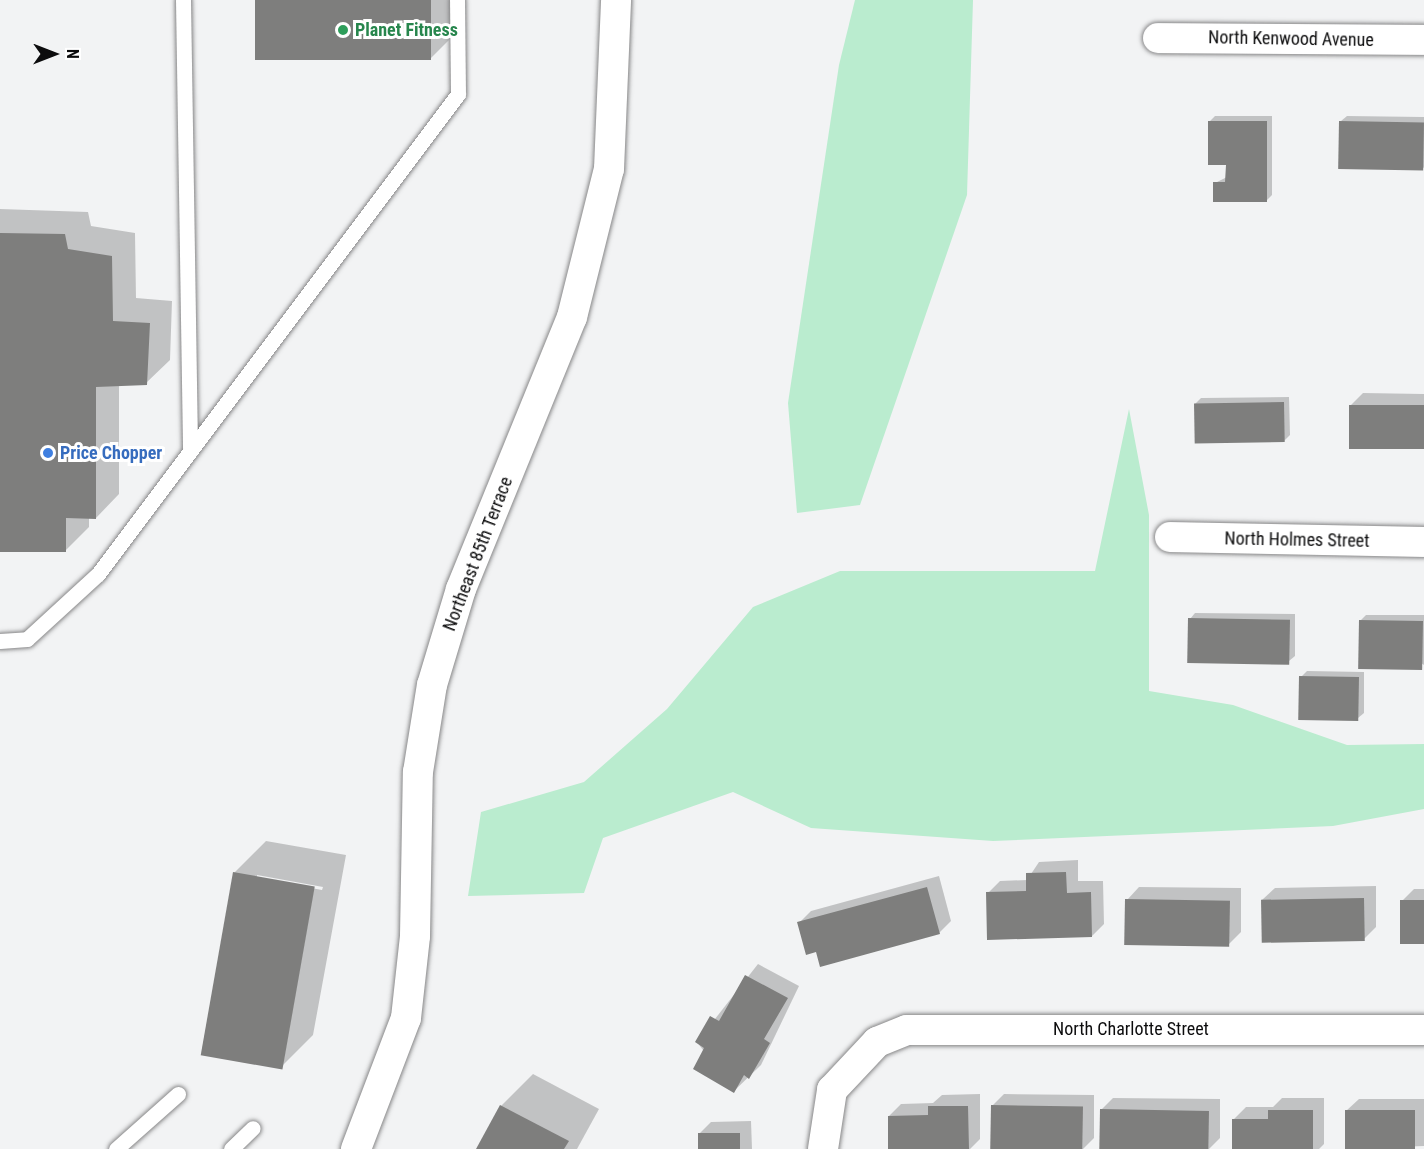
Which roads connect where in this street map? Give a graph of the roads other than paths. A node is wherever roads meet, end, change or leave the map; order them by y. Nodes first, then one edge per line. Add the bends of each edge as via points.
1 (183, 0) edge
2 (458, 0) edge
3 (615, 0) edge
4 (1158, 38) dead end
5 (1424, 40) edge
6 (190, 451) junction
7 (1170, 537) dead end
8 (1424, 542) edge
9 (0, 641) edge
10 (1424, 1030) edge
11 (178, 1094) dead end
12 (253, 1128) dead end
13 (116, 1149) edge
14 (231, 1149) edge
15 (356, 1149) edge
16 (823, 1149) edge

1 - 6 lane
2 - 6 lane via 458,94
3 - 15 street, Northeast 85th Terrace via 609,169 572,317 461,589 432,684 418,772 415,936 406,1018
4 - 5 street, North Kenwood Avenue
6 - 9 lane via 98,574 27,639
7 - 8 street, North Holmes Street
10 - 16 street, North Charlotte Street via 907,1030 877,1042 849,1067 832,1090
11 - 13 lane
12 - 14 lane

